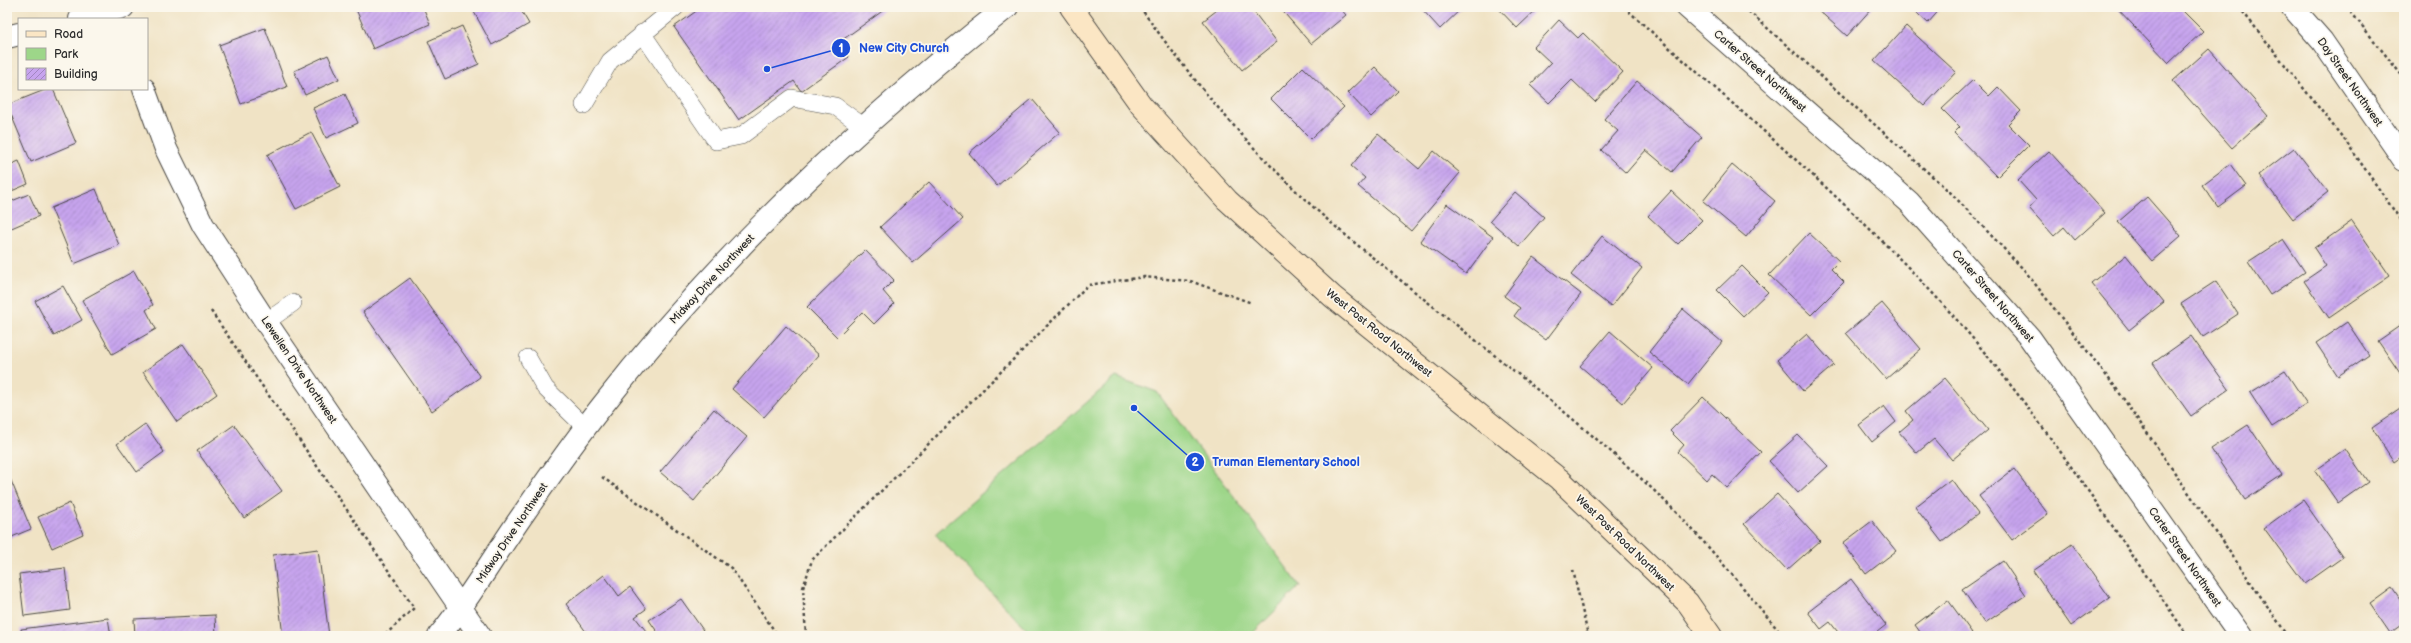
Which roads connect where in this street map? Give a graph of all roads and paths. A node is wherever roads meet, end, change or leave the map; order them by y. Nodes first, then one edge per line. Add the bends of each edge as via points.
1 (676, 7) edge
2 (1008, 7) edge
3 (1071, 7) edge
4 (1140, 7) edge
5 (1624, 7) edge
6 (1687, 7) edge
7 (2239, 7) edge
8 (2292, 7) edge
9 (2347, 7) edge
10 (119, 12) edge
11 (86, 18) edge
12 (642, 33) junction
13 (18, 34) edge
14 (7, 37) edge
15 (2404, 78) edge
16 (144, 90) edge
17 (584, 105) dead end
18 (864, 126) junction
19 (2404, 160) edge
20 (2404, 225) edge
21 (293, 303) dead end
22 (1252, 303) dead end
23 (211, 310) dead end
24 (266, 322) junction
25 (528, 358) dead end
26 (586, 428) junction
27 (602, 477) dead end
28 (1573, 570) dead end
29 (461, 609) junction
30 (384, 636) edge
31 (439, 636) edge
32 (480, 636) edge
33 (778, 636) edge
34 (806, 636) edge
35 (1586, 636) edge
36 (1711, 636) edge
37 (1783, 636) edge
38 (2188, 636) edge
39 (2241, 636) edge

1 - 12 lane
2 - 18 street, Midway Drive Northwest via 931,68
3 - 36 street, West Post Road Northwest via 1141,105 1227,200 1333,297 1559,479 1688,604
4 - 37 path via 1177,60 1266,159 1328,220 1594,437 1649,485 1722,562
5 - 38 path via 1873,231 1948,310 2016,392
6 - 39 street, Carter Street Northwest via 1909,202 2030,338
7 - 20 path via 2347,143
8 - 19 street, Day Street Northwest via 2322,41
9 - 15 path
10 - 11 street
12 - 17 lane via 610,61
12 - 18 lane via 716,141 741,136 792,98 835,106
13 - 14 street
16 - 24 street, Lewellen Drive Northwest via 166,149 203,225
18 - 26 street, Midway Drive Northwest via 814,172 692,297
21 - 24 lane
22 - 34 path via 1190,281 1144,276 1088,285 812,560 803,588
23 - 30 path via 414,608
24 - 29 street, Lewellen Drive Northwest
25 - 26 lane via 545,388
26 - 29 street, Midway Drive Northwest via 523,513
27 - 33 path via 731,568
28 - 35 path
29 - 31 street, Midway Drive Northwest
29 - 32 street, Lewellen Drive Northwest

